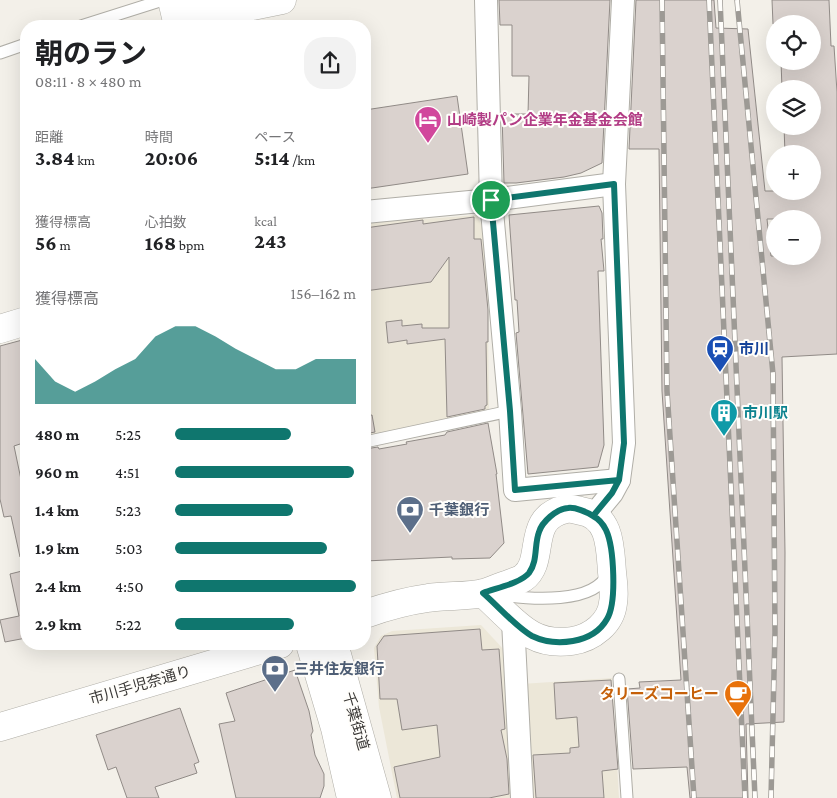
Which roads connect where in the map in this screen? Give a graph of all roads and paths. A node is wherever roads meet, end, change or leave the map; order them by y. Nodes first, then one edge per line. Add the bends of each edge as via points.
1 (282, 0) edge
2 (486, 0) edge
3 (623, 0) edge
4 (184, 13) edge
5 (129, 20) edge
6 (20, 46) edge
7 (0, 53) edge
8 (614, 184) junction
9 (491, 200) junction
10 (371, 211) edge
11 (20, 323) edge
12 (0, 329) edge
13 (510, 411) junction
14 (371, 441) edge
15 (619, 480) junction
16 (593, 516) junction
17 (612, 564) junction
18 (528, 574) junction
19 (483, 593) junction
20 (550, 598) junction
21 (371, 612) edge
22 (513, 621) junction
23 (260, 650) edge
24 (312, 650) edge
25 (336, 650) edge
26 (619, 679) dead end
27 (0, 727) edge
28 (351, 798) edge
29 (376, 798) edge
30 (522, 798) edge
31 (627, 798) edge

1 - 4 main road
2 - 9 street
3 - 8 street
4 - 5 lane
6 - 7 lane
8 - 9 street
8 - 15 street via 624,443
9 - 10 street
9 - 13 street
11 - 12 main road
13 - 14 lane
13 - 15 street via 515,490
15 - 16 street
16 - 17 main road via 605,528
16 - 18 main road via 567,508 545,522 539,532 534,564
17 - 20 lane via 598,586 574,596
17 - 22 main road via 613,603 607,620 596,632 581,640 544,641 530,635
18 - 19 main road
18 - 20 lane via 540,592
19 - 20 lane
19 - 21 main road via 426,598
19 - 22 main road
22 - 30 street
23 - 27 main road, 市川手児奈通り
24 - 28 main road, 千葉街道
25 - 29 main road, 千葉街道
26 - 31 lane

